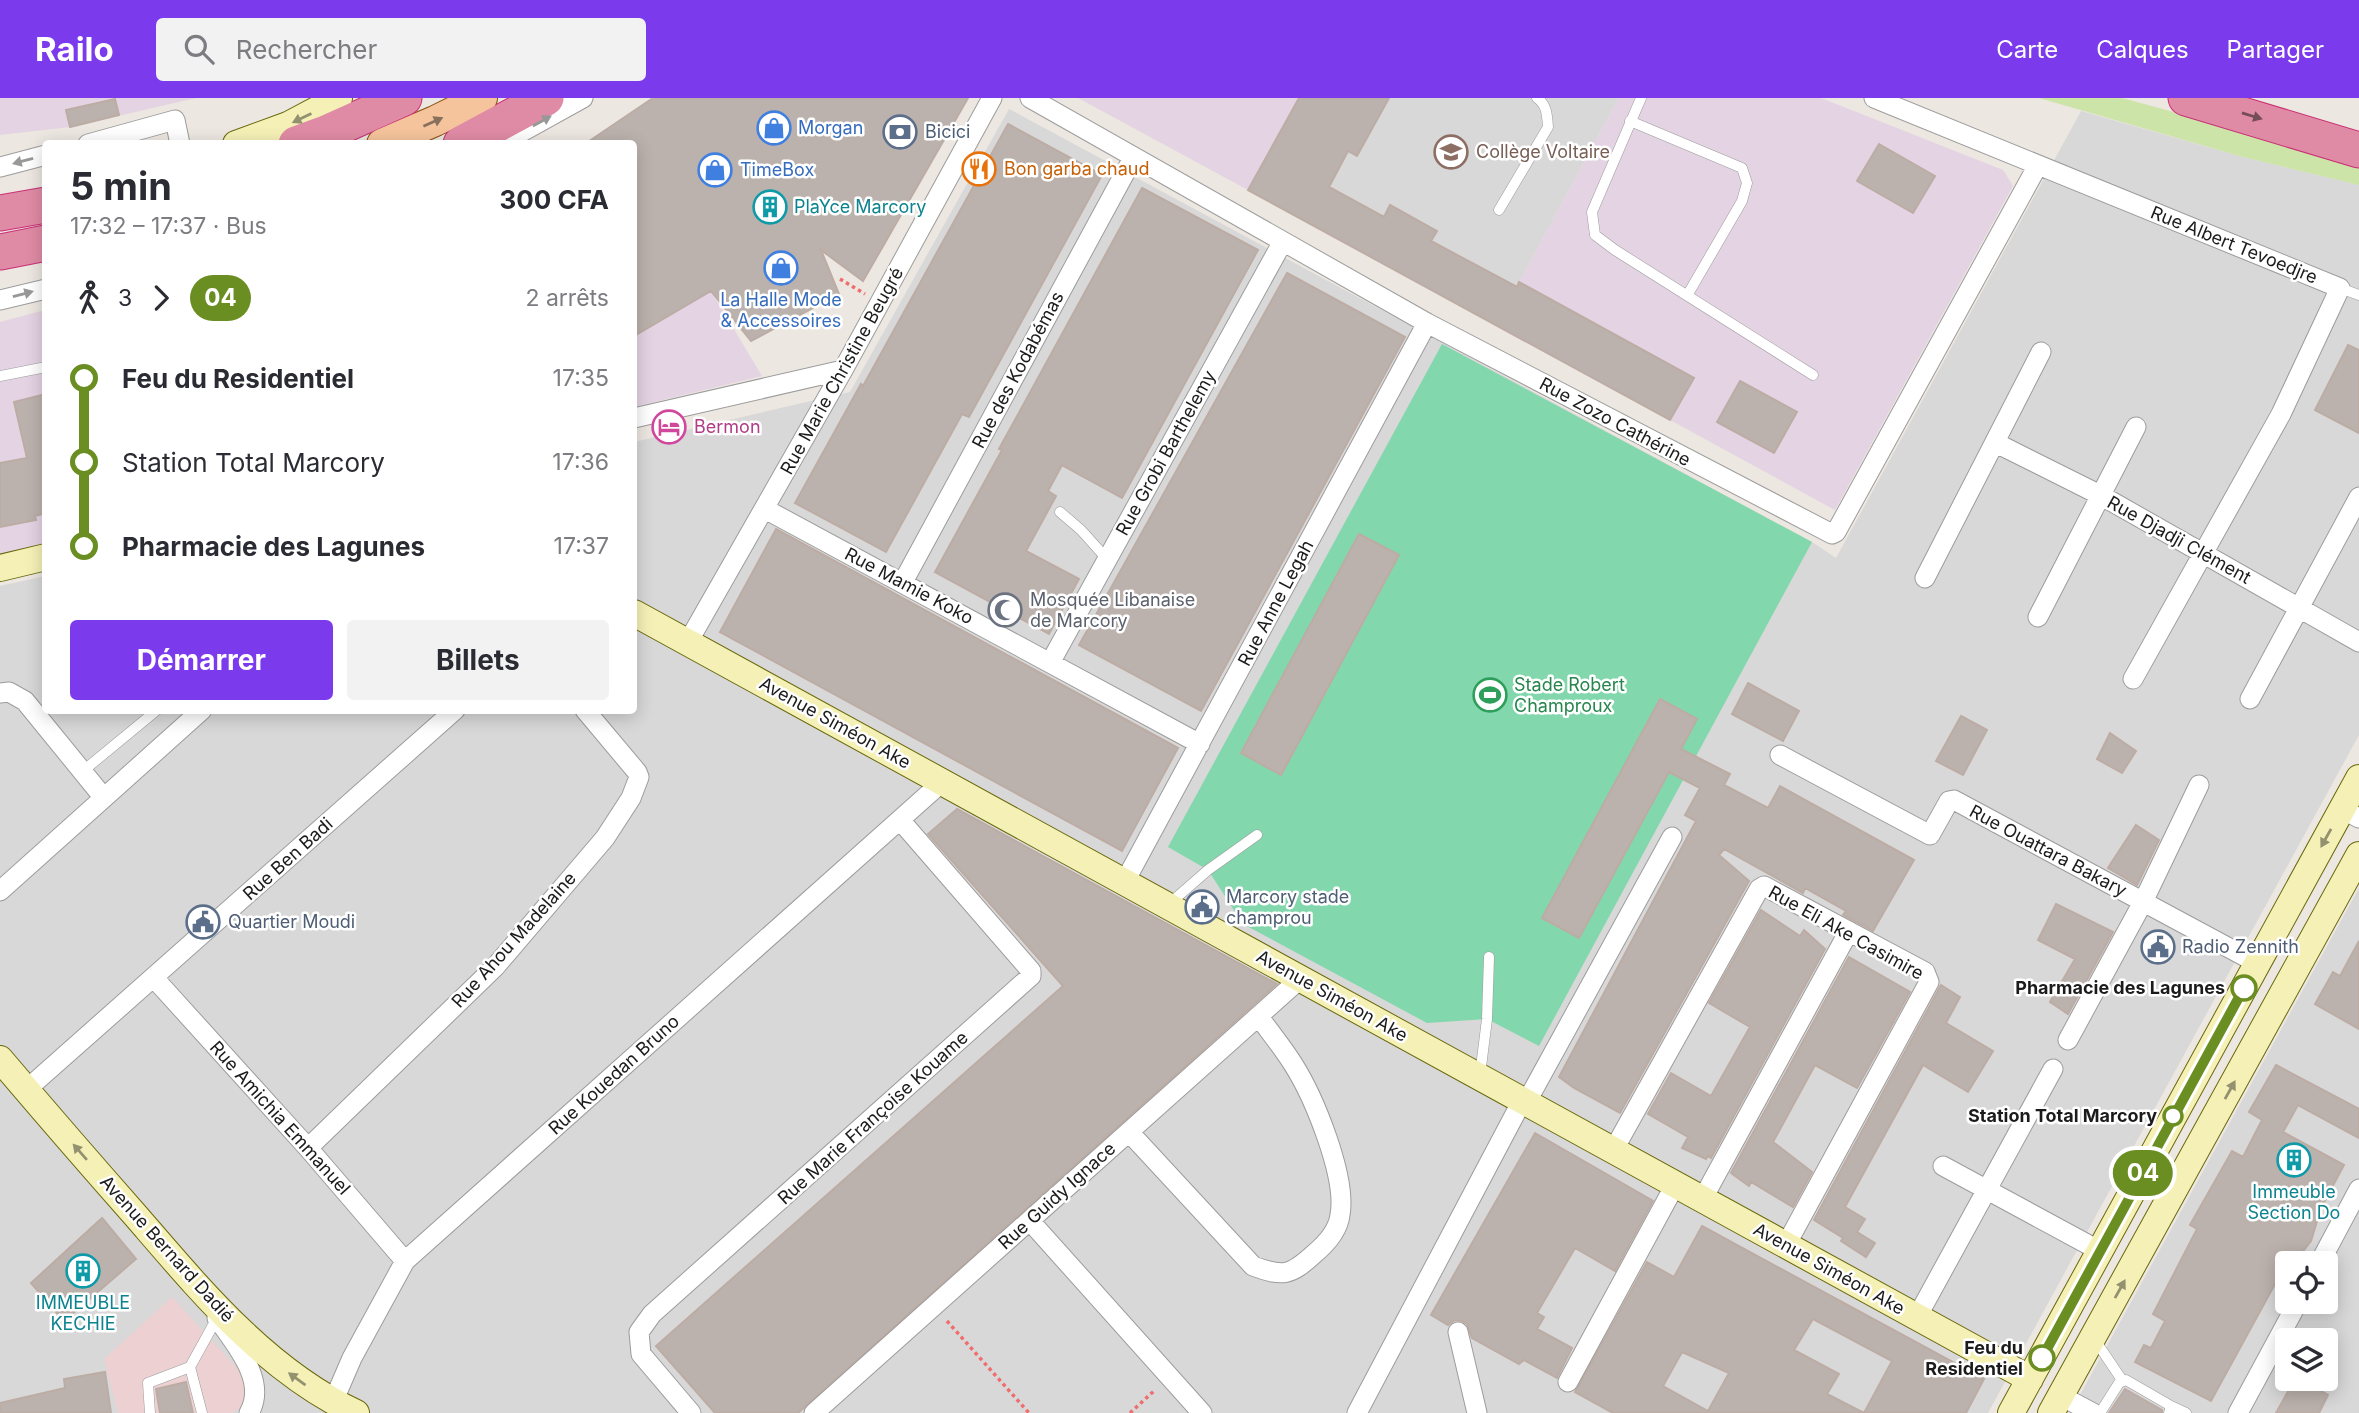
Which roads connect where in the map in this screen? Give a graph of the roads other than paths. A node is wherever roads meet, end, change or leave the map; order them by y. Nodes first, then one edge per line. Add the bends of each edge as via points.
1 (339, 98) edge
2 (404, 98) edge
3 (482, 98) edge
4 (546, 98) edge
5 (583, 98) edge
6 (992, 98) edge
7 (1030, 98) edge
8 (1537, 98) edge
9 (1641, 98) edge
10 (1874, 98) edge
11 (2186, 98) edge
12 (1630, 121) junction
13 (102, 140) edge
14 (179, 140) edge
15 (247, 140) edge
16 (307, 140) edge
17 (391, 140) edge
18 (468, 140) edge
19 (506, 140) edge
20 (2359, 150) edge
21 (42, 156) edge
22 (1133, 158) junction
23 (2038, 165) junction
24 (0, 167) edge
25 (42, 200) edge
26 (42, 206) edge
27 (1499, 210) dead end
28 (0, 213) edge
29 (1282, 243) junction
30 (42, 244) edge
31 (0, 253) edge
32 (2340, 288) junction
33 (42, 290) edge
34 (1688, 294) junction
35 (2359, 295) edge
36 (0, 300) edge
37 (1427, 323) junction
38 (2041, 352) dead end
39 (42, 368) edge
40 (843, 370) junction
41 (1813, 375) dead end
42 (0, 376) edge
43 (637, 417) edge
44 (2136, 427) dead end
45 (1996, 443) junction
46 (2102, 496) junction
47 (2359, 497) edge
48 (765, 509) junction
49 (1060, 512) dead end
50 (2204, 553) junction
51 (42, 558) edge
52 (1107, 559) junction
53 (0, 568) edge
54 (1925, 578) dead end
55 (903, 582) junction
56 (2298, 609) junction
57 (637, 615) edge
58 (2038, 617) dead end
59 (688, 642) junction
60 (2359, 642) edge
61 (1050, 663) junction
62 (2133, 678) dead end
63 (0, 693) edge
64 (2250, 699) dead end
65 (152, 714) edge
66 (198, 714) edge
67 (451, 714) edge
68 (588, 714) edge
69 (1200, 744) junction
70 (1780, 755) dead end
71 (83, 771) junction
72 (2359, 778) edge
73 (941, 783) junction
74 (2199, 785) dead end
75 (104, 798) junction
76 (2350, 814) edge
77 (900, 820) junction
78 (1256, 835) dead end
79 (1672, 837) dead end
80 (2359, 855) edge
81 (1124, 883) junction
82 (0, 891) edge
83 (2143, 902) junction
84 (1166, 906) junction
85 (1849, 931) junction
86 (1489, 957) dead end
87 (2257, 963) junction
88 (154, 978) junction
89 (1300, 979) junction
90 (1259, 1017) junction
91 (2068, 1040) dead end
92 (0, 1059) edge
93 (2053, 1069) dead end
94 (1480, 1078) junction
95 (26, 1090) junction
96 (1524, 1102) junction
97 (1129, 1132) junction
98 (308, 1148) junction
99 (1613, 1151) junction
100 (1942, 1166) dead end
101 (1675, 1185) junction
102 (2359, 1189) edge
103 (1987, 1190) junction
104 (1702, 1200) junction
105 (1030, 1221) junction
106 (1786, 1245) junction
107 (2100, 1251) junction
108 (2326, 1251) edge
109 (405, 1261) junction
110 (211, 1306) junction
111 (2292, 1314) edge
112 (1917, 1317) junction
113 (1458, 1332) dead end
114 (2093, 1337) junction
115 (190, 1367) junction
116 (2030, 1379) junction
117 (2122, 1380) junction
118 (1568, 1382) dead end
119 (2056, 1404) edge
120 (344, 1408) edge
121 (2170, 1410) edge
122 (150, 1413) edge
123 (202, 1413) edge
124 (249, 1413) edge
125 (691, 1413) edge
126 (814, 1413) edge
127 (1202, 1413) edge
128 (1357, 1413) edge
129 (1477, 1413) edge
130 (2011, 1413) edge
131 (2093, 1413) edge
132 (2100, 1413) edge
133 (2186, 1413) edge
134 (2238, 1413) edge

1 -> 15 street
2 - 16 highway
17 -> 3 main road
4 - 18 highway
19 -> 5 street
6 - 40 street, Rue Marie Christine Beugré
7 - 22 street, Rue Zozo Cathérine
8 - 27 lane via 1547,112 1548,127
9 - 12 lane
10 - 23 street, Rue Albert Tevoedjre
11 -> 20 highway
12 - 34 lane via 1592,212 1595,235
12 - 34 lane via 1742,168 1747,183 1742,201
13 - 14 street via 175,120
21 -> 24 street
22 - 29 street, Rue Zozo Cathérine
22 - 55 street, Rue des Kodabémas
23 - 32 street, Rue Albert Tevoedjre
23 - 37 street, Rue Zozo Cathérine via 1832,534
25 - 28 street
26 - 28 highway
29 - 37 street, Rue Zozo Cathérine
29 - 52 street, Rue Grobi Barthelemy
30 - 31 highway
32 - 35 lane
32 - 50 street, Rue Albert Tevoedjre via 2281,414
36 -> 33 street
34 - 41 lane
37 - 69 street, Rue Anne Legah
38 - 45 street
39 - 42 lane
40 - 43 street
40 - 48 street, Rue Marie Christine Beugré
44 - 46 street
45 - 46 street, Rue Djadji Clément
45 - 54 street
46 - 50 street, Rue Djadji Clément
46 - 58 street
47 - 56 street
48 - 55 street, Rue Mamie Koko
48 - 59 street, Rue Marie Christine Beugré
49 - 52 lane
50 - 56 street, Rue Djadji Clément
50 - 62 street, Rue Albert Tevoedjre
51 - 53 street
52 - 61 street, Rue Grobi Barthelemy
55 - 61 street, Rue Mamie Koko
56 - 60 street, Rue Djadji Clément
56 - 64 street
57 - 59 street, Avenue Siméon Ake
59 - 73 street, Avenue Siméon Ake
61 - 69 street, Rue Mamie Koko
63 - 71 street via 9,692 26,701
65 - 71 lane
66 - 75 street
67 - 88 street, Rue Ben Badi
68 - 98 street, Rue Ahou Madelaine via 639,777 631,798 605,838 495,967
69 - 81 street, Rue Anne Legah
70 - 83 street, Rue Ouattara Bakary via 1930,835 1949,801 1954,800
71 - 75 street
72 - 76 street
73 - 77 street, Rue Kouedan Bruno
73 - 81 street, Avenue Siméon Ake
74 - 83 street
75 - 82 street
76 -> 87 street
77 - 109 street, Rue Kouedan Bruno
77 - 125 street, Rue Marie Françoise Kouame via 1031,976 652,1314 639,1332 641,1354
78 - 84 lane
79 - 96 street
114 -> 80 street
81 - 84 street, Avenue Siméon Ake
83 - 87 street, Rue Ouattara Bakary
83 - 91 street
84 - 89 street, Avenue Siméon Ake
85 - 99 street, Rue Eli Ake Casimire via 1764,886 1759,888
85 - 104 street
85 - 106 street, Rue Eli Ake Casimire via 1925,972 1929,982
86 - 94 lane
87 - 107 street
88 - 95 street, Rue Ben Badi
88 - 98 street, Rue Amichia Emmanuel
89 - 90 street, Rue Guidy Ignace
89 - 94 street, Avenue Siméon Ake
90 - 97 street, Rue Guidy Ignace
90 - 97 street via 1306,1087 1341,1187 1340,1217 1328,1242 1300,1267 1277,1275 1253,1266
92 - 95 street, Avenue Bernard Dadié
93 - 103 street
94 - 96 street, Avenue Siméon Ake
110 -> 95 street, Avenue Bernard Dadié
96 - 99 street, Avenue Siméon Ake
96 - 128 street
97 - 105 street, Rue Guidy Ignace
98 - 109 street, Rue Amichia Emmanuel
99 - 101 street, Avenue Siméon Ake
100 - 103 street
101 - 104 street, Avenue Siméon Ake
101 - 118 street
102 - 108 street
103 - 107 street
103 - 112 street
104 - 106 street, Avenue Siméon Ake
105 - 126 street, Rue Guidy Ignace
105 - 127 street
106 - 112 street, Avenue Siméon Ake
107 - 116 street
109 - 120 street, Rue Kouedan Bruno via 352,1359
110 - 115 lane
120 -> 110 street, Avenue Bernard Dadié via 276,1362
110 - 124 street via 257,1388
111 - 134 street
112 - 116 street, Avenue Siméon Ake
113 - 129 street
114 - 117 lane
114 - 119 street
115 - 122 lane via 148,1383
115 - 123 lane
116 - 130 street
117 - 121 lane via 2153,1394
117 - 132 lane
119 - 131 street
121 - 133 lane

